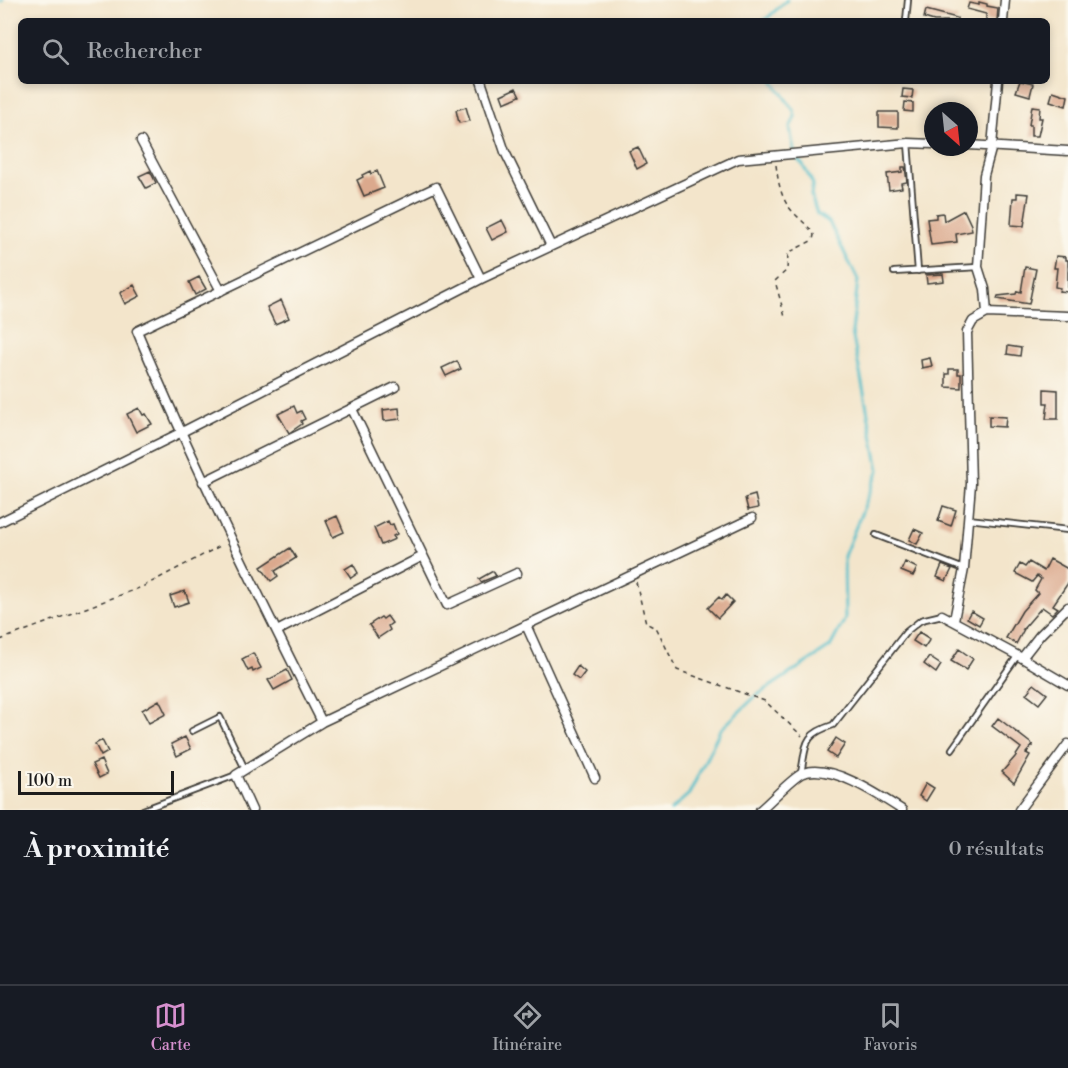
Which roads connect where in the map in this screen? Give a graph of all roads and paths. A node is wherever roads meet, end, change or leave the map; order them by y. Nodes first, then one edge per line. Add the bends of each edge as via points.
1 (908, 0) edge
2 (1005, 0) edge
3 (906, 18) edge
4 (1003, 18) edge
5 (482, 84) edge
6 (998, 84) edge
7 (141, 141) dead end
8 (908, 143) junction
9 (924, 144) edge
10 (978, 145) edge
11 (992, 146) junction
12 (1068, 151) edge
13 (774, 155) junction
14 (551, 246) junction
15 (978, 267) junction
16 (918, 271) junction
17 (894, 272) dead end
18 (481, 279) junction
19 (221, 291) junction
20 (987, 313) junction
21 (1068, 316) edge
22 (785, 317) dead end
23 (395, 387) dead end
24 (352, 409) junction
25 (180, 433) junction
26 (203, 482) junction
27 (752, 518) dead end
28 (968, 519) junction
29 (0, 522) edge
30 (1068, 530) edge
31 (876, 535) dead end
32 (231, 541) junction
33 (423, 556) junction
34 (963, 569) junction
35 (517, 573) dead end
36 (634, 574) junction
37 (1068, 607) edge
38 (942, 615) joint
39 (954, 620) junction
40 (526, 625) junction
41 (277, 632) junction
42 (0, 640) edge
43 (1020, 657) junction
44 (1068, 685) edge
45 (322, 722) junction
46 (192, 731) dead end
47 (807, 741) junction
48 (1068, 744) edge
49 (952, 749) dead end
50 (245, 769) junction
51 (801, 773) junction
52 (236, 775) junction
53 (595, 778) dead end
54 (891, 807) edge
55 (143, 810) edge
56 (252, 810) edge
57 (760, 810) edge
58 (902, 810) edge
59 (1019, 810) edge

1 - 3 lane
2 - 4 street
5 - 14 street via 505,152
6 - 11 street
7 - 19 street
8 - 9 street
8 - 13 street
8 - 16 lane
10 - 11 street
11 - 12 street
11 - 15 street via 984,175
13 - 14 street via 738,159
13 - 22 path via 780,192 814,235 813,240 788,253 787,270 775,281
14 - 18 street
15 - 16 lane
15 - 20 street
16 - 17 lane
18 - 19 street via 436,187
18 - 25 street
19 - 25 street via 137,331
20 - 21 street
20 - 28 street via 973,321 967,332 971,484
23 - 24 street
24 - 26 street
24 - 33 street
25 - 26 street
25 - 29 street
26 - 32 street
27 - 36 street
28 - 30 lane
28 - 34 street
31 - 34 lane
32 - 41 street
32 - 42 path via 142,587
33 - 35 street via 447,605
33 - 41 street
34 - 39 street
36 - 40 street
36 - 47 path via 646,623 657,629 677,670 765,701
37 - 43 street
38 - 39 street
38 - 47 lane via 921,620 906,632 832,725 815,731
39 - 43 street
40 - 45 street
40 - 53 street
41 - 45 street
43 - 44 street
43 - 49 lane
45 - 50 street
46 - 50 lane via 220,717
47 - 51 lane
48 - 59 street
50 - 52 street
51 - 54 street via 817,771 839,776
51 - 57 street
52 - 55 lane
52 - 56 street
54 - 58 street

